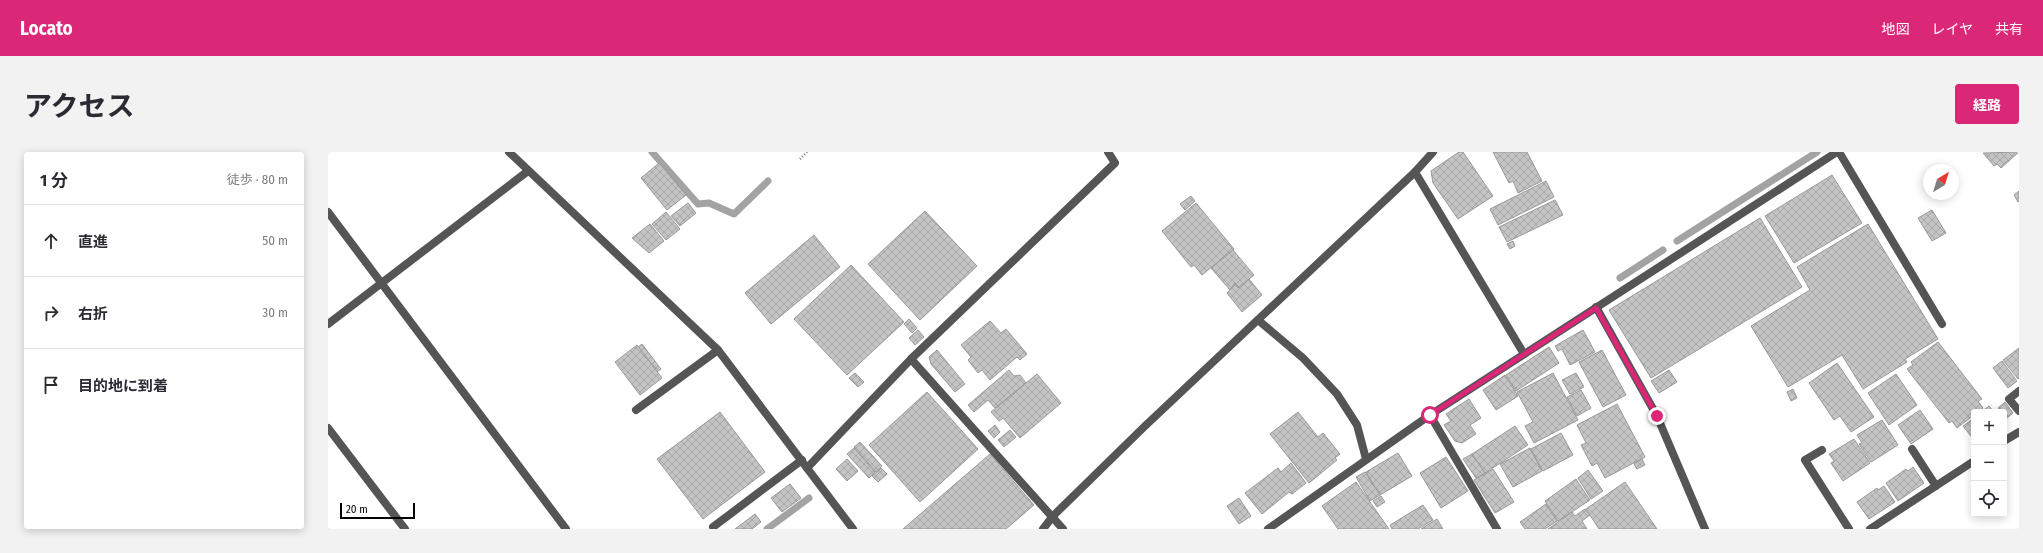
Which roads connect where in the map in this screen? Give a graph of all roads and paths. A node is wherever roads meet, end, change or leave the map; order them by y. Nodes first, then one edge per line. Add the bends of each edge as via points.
1 (509, 152) edge
2 (807, 152) edge
3 (1108, 152) edge
4 (1433, 152) edge
5 (1838, 152) edge
6 (800, 159) dead end
7 (528, 171) junction
8 (1415, 172) junction
9 (328, 212) edge
10 (382, 283) junction
11 (1596, 308) junction
12 (1258, 320) junction
13 (328, 324) edge
14 (1942, 324) dead end
15 (718, 350) junction
16 (1524, 354) junction
17 (911, 360) junction
18 (2019, 391) edge
19 (636, 410) dead end
20 (2019, 411) edge
21 (1430, 415) junction
22 (328, 428) edge
23 (2019, 432) edge
24 (2007, 439) edge
25 (1912, 449) dead end
26 (1822, 450) dead end
27 (1366, 459) junction
28 (802, 460) junction
29 (1971, 463) edge
30 (807, 468) junction
31 (1936, 486) junction
32 (1053, 516) junction
33 (713, 527) dead end
34 (405, 529) edge
35 (566, 529) edge
36 (853, 529) edge
37 (1043, 529) edge
38 (1063, 529) edge
39 (1268, 529) edge
40 (1497, 529) edge
41 (1704, 529) edge
42 (1849, 529) edge
43 (1870, 529) edge

1 - 7 street
2 - 6 path
3 - 17 street via 1115,163
4 - 8 street
5 - 11 street
5 - 14 street
7 - 10 street
7 - 15 street
8 - 12 street
8 - 16 street
9 - 10 street
10 - 13 street
10 - 35 street
11 - 16 street
11 - 41 street via 1657,416
12 - 27 street via 1303,358 1337,394 1357,425
12 - 32 street
15 - 19 street
15 - 28 street
16 - 21 street
17 - 30 street
17 - 32 street
18 - 20 street via 2009,399
21 - 27 street
21 - 40 street
22 - 34 street
23 - 24 street
25 - 31 street
26 - 42 street via 1805,460
27 - 39 street
28 - 30 street
28 - 33 street
29 - 31 street
30 - 36 street
31 - 43 street
32 - 37 street
32 - 38 street

